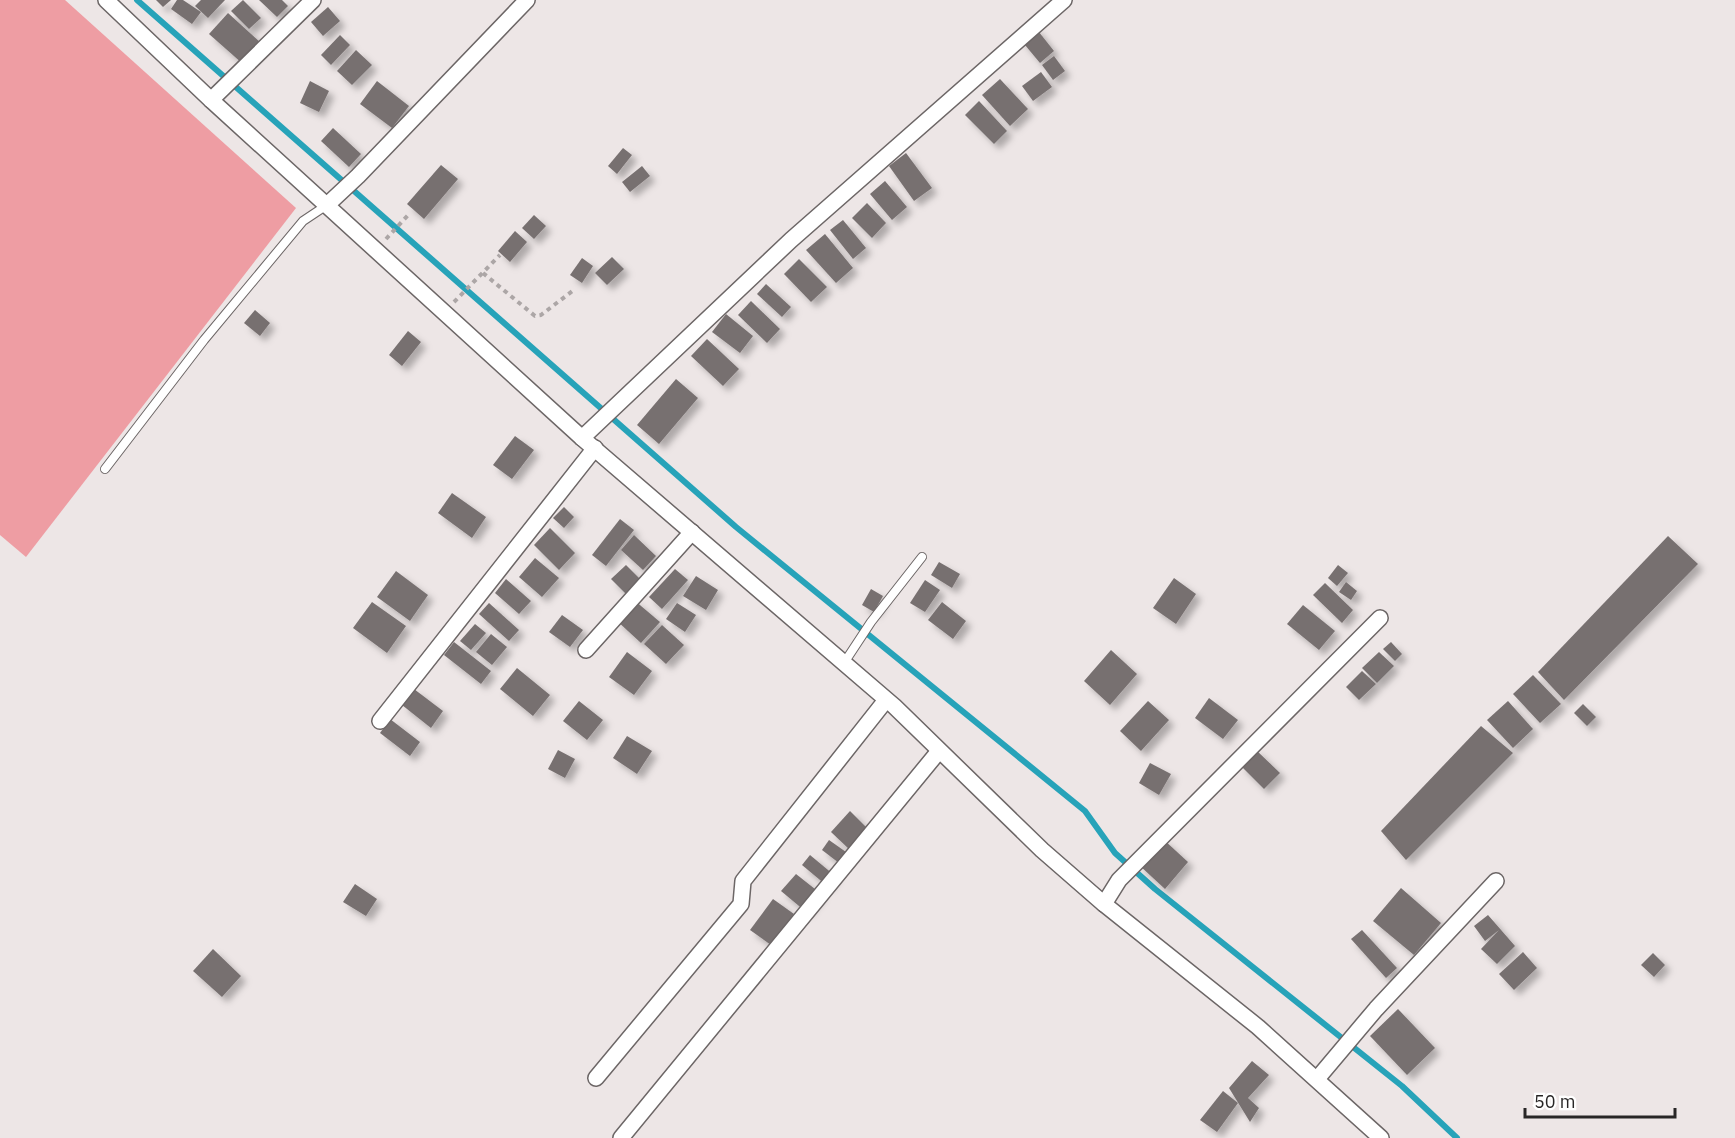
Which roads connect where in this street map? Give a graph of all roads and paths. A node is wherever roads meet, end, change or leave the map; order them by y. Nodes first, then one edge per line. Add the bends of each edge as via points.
1 (313, 0) edge
2 (527, 0) edge
3 (1064, 0) edge
4 (116, 2) edge
5 (212, 100) junction
6 (332, 200) junction
7 (410, 213) dead end
8 (387, 238) dead end
9 (500, 255) dead end
10 (481, 275) junction
11 (575, 290) dead end
12 (462, 293) dead end
13 (582, 438) junction
14 (595, 448) junction
15 (105, 469) dead end
16 (692, 532) junction
17 (922, 557) dead end
18 (1380, 618) dead end
19 (586, 650) dead end
20 (844, 663) junction
21 (886, 700) junction
22 (380, 721) dead end
23 (939, 751) junction
24 (1496, 881) dead end
25 (1104, 904) junction
26 (596, 1078) dead end
27 (1317, 1079) junction
28 (621, 1138) edge
29 (1381, 1138) edge

1 - 5 street
2 - 6 street
3 - 13 street via 791,240
4 - 5 street
5 - 6 street
6 - 13 street
6 - 15 lane via 303,221 204,340
7 - 8 path
9 - 10 path
10 - 11 path via 535,316
10 - 12 path
13 - 14 street
14 - 16 street
14 - 22 street
16 - 19 street
16 - 20 street
17 - 20 lane
18 - 25 street via 1119,880
20 - 21 street
21 - 23 street
21 - 26 street via 743,881 741,904
23 - 25 street
23 - 28 street
24 - 27 street via 1331,1058
25 - 27 street
27 - 29 street

